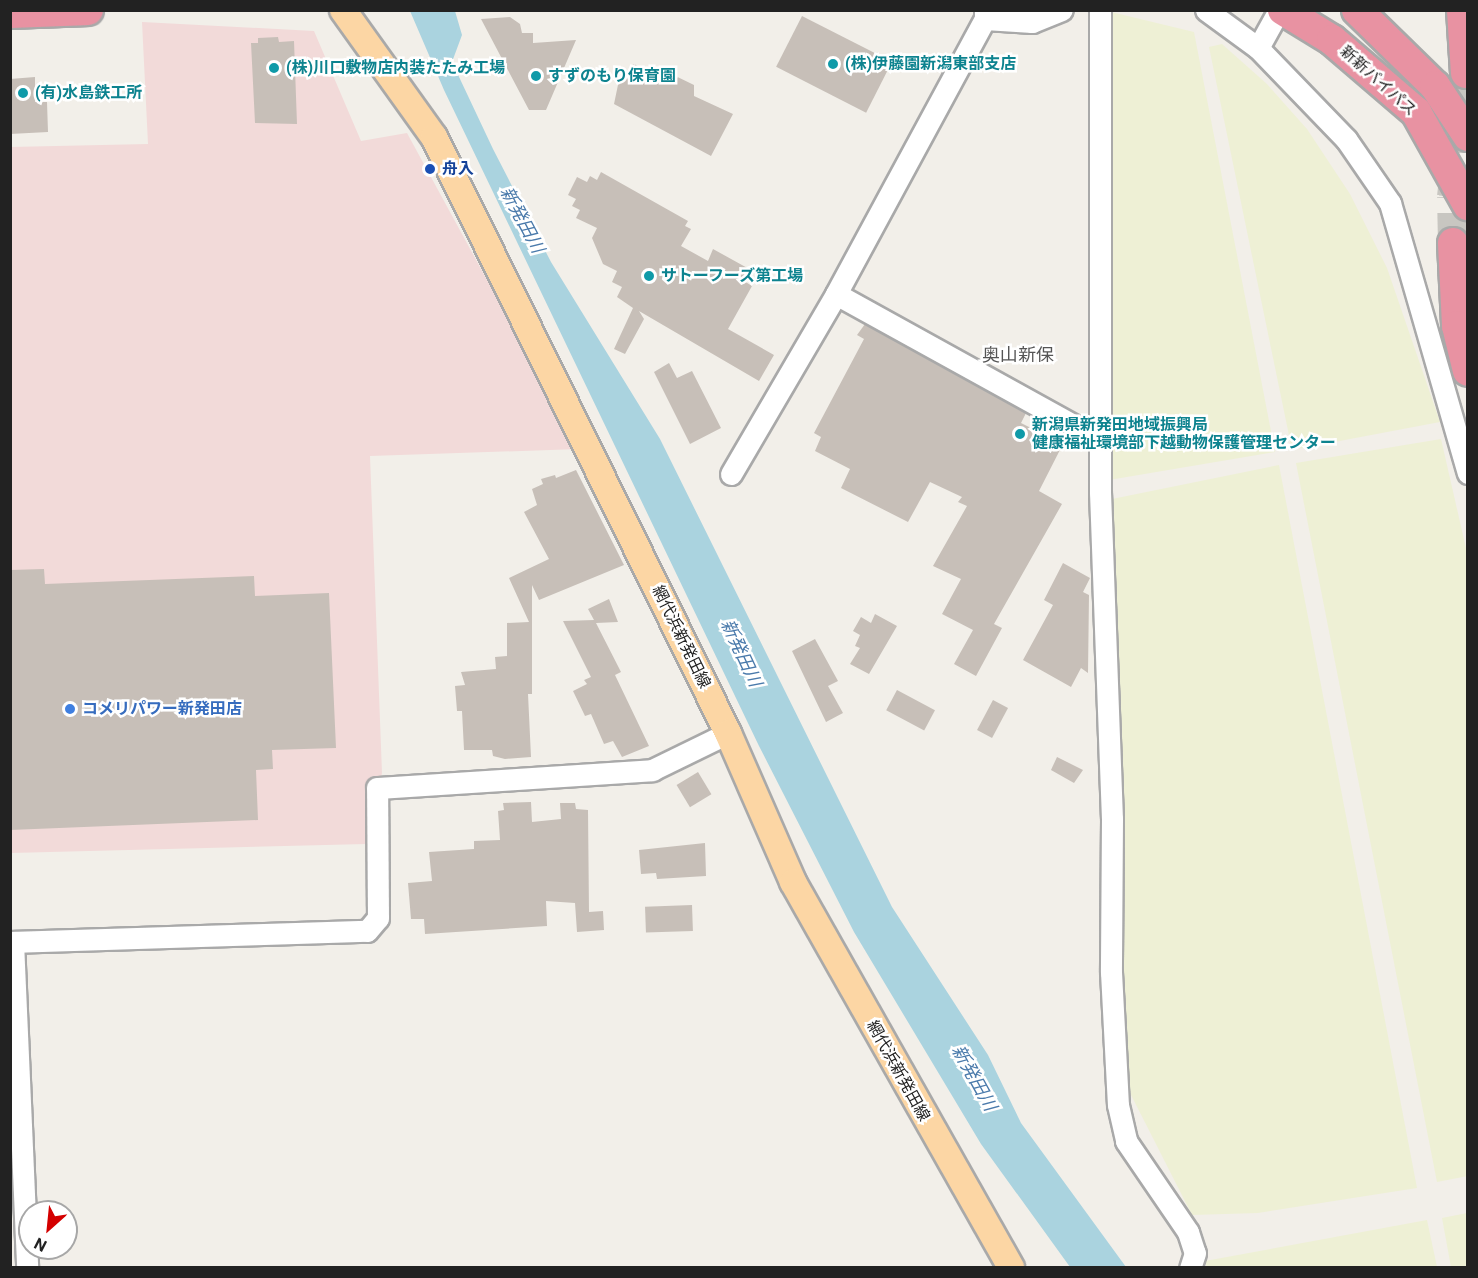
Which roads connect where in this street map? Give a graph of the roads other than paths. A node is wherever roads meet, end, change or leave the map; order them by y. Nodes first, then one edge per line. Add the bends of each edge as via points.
1 (88, 10) edge
2 (343, 10) edge
3 (1062, 10) edge
4 (1100, 10) edge
5 (1206, 10) edge
6 (1281, 10) edge
7 (1462, 10) edge
8 (1357, 11) edge
9 (10, 14) edge
10 (985, 15) edge
11 (1258, 48) junction
12 (1466, 73) edge
13 (1467, 136) edge
14 (1467, 205) edge
15 (1454, 243) tunnel mouth
16 (836, 294) junction
17 (1467, 371) edge
18 (1102, 433) junction
19 (1467, 473) edge
20 (731, 474) dead end
21 (728, 733) junction
22 (12, 942) edge
23 (27, 1268) edge
24 (1011, 1268) edge
25 (1190, 1268) edge

1 - 9 highway
2 - 21 main road, 網代浜新発田線 via 434,137
3 - 10 street via 1032,22
4 - 18 street
5 - 11 street
6 - 11 street
6 - 14 highway, 新新バイパス via 1332,40 1416,112
7 - 12 highway
8 - 13 highway, 新新バイパス via 1435,87
10 - 16 street
11 - 19 street via 1346,139 1390,203 1460,431
15 - 17 highway via 1457,326
16 - 18 street via 1082,429
16 - 20 street
18 - 25 street via 1100,492 1112,819 1111,972 1118,1105 1126,1141 1188,1232 1196,1253
21 - 22 street via 652,770 377,788 378,918 367,931
21 - 24 main road, 網代浜新発田線 via 793,882
22 - 23 street

